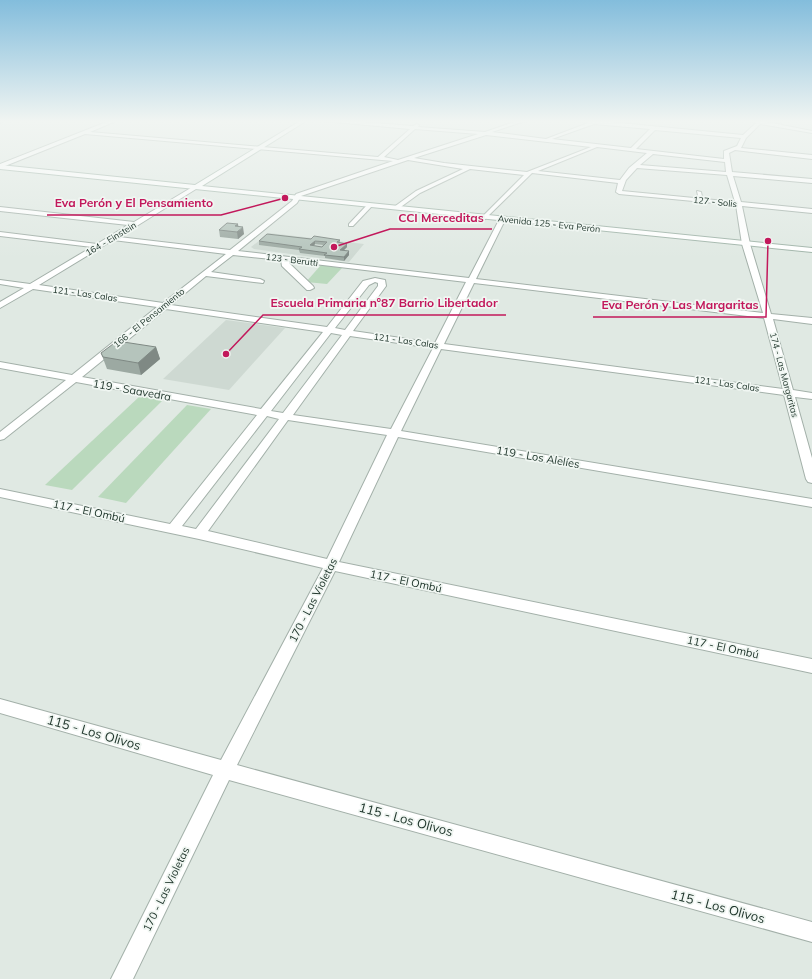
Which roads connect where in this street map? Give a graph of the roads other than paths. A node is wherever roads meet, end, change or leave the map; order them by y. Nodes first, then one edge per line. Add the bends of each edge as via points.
1 (6, 167) edge
2 (229, 167) edge
3 (383, 167) edge
4 (458, 167) edge
5 (545, 167) edge
6 (636, 167) edge
7 (646, 167) edge
8 (728, 167) edge
9 (469, 168) junction
10 (529, 173) junction
11 (729, 173) junction
12 (812, 181) edge
13 (621, 182) junction
14 (194, 188) junction
15 (700, 192) dead end
16 (296, 198) junction
17 (701, 200) junction
18 (739, 204) junction
19 (370, 205) junction
20 (396, 208) junction
21 (0, 209) edge
22 (812, 211) edge
23 (484, 218) junction
24 (502, 220) junction
25 (136, 224) junction
26 (351, 225) dead end
27 (0, 234) edge
28 (112, 238) junction
29 (746, 244) junction
30 (99, 246) junction
31 (812, 250) edge
32 (230, 253) junction
33 (285, 260) junction
34 (204, 274) junction
35 (260, 281) dead end
36 (0, 282) edge
37 (471, 282) junction
38 (32, 287) junction
39 (310, 288) dead end
40 (0, 306) edge
41 (165, 306) junction
42 (768, 316) junction
43 (812, 321) edge
44 (330, 330) junction
45 (348, 333) junction
46 (438, 346) junction
47 (0, 366) edge
48 (72, 380) junction
49 (789, 393) junction
50 (812, 396) edge
51 (264, 412) junction
52 (287, 417) junction
53 (394, 433) junction
54 (0, 437) edge
55 (812, 479) edge
56 (0, 493) edge
57 (812, 503) edge
58 (174, 529) junction
59 (199, 534) junction
60 (331, 565) junction
61 (812, 666) edge
62 (0, 706) edge
63 (225, 770) junction
64 (812, 932) edge
65 (122, 979) edge

1 - 14 street, Avenida 125 - Eva Perón
2 - 14 street, 164 - Einstein
3 - 16 street, 166 - El Pensamiento via 310,190
4 - 9 street
5 - 10 street
6 - 13 street
7 - 11 street
8 - 11 street, 174 - Las Margaritas
9 - 10 street
9 - 20 street via 418,192
10 - 13 street
10 - 23 street
11 - 12 street
11 - 18 street, 174 - Las Margaritas
13 - 17 street, 127 - Solis via 619,192
14 - 16 street, Avenida 125 - Eva Perón
14 - 25 street, 164 - Einstein
15 - 17 lane
16 - 19 street, Avenida 125 - Eva Perón
16 - 32 street, 166 - El Pensamiento via 295,202
17 - 18 street, 127 - Solis
18 - 22 street, 127 - Solis
18 - 29 street, 174 - Las Margaritas
19 - 20 street, Avenida 125 - Eva Perón
19 - 26 street
20 - 23 street, Avenida 125 - Eva Perón
21 - 25 street
23 - 24 street, Avenida 125 - Eva Perón
24 - 29 street, Avenida 125 - Eva Perón
24 - 37 street, 170 - Las Violetas
25 - 28 street, 164 - Einstein
27 - 30 street
28 - 30 street, 164 - Einstein
28 - 32 street, 123 - Berutti
29 - 31 street, Avenida 125 - Eva Perón
29 - 42 street, 174 - Las Margaritas
30 - 38 street, 164 - Einstein
32 - 33 street, 123 - Berutti
32 - 34 street, 166 - El Pensamiento
33 - 37 street, 123 - Berutti
33 - 39 street via 285,264
34 - 35 street
34 - 41 street, 166 - El Pensamiento
36 - 38 street, 121 - Las Calas
37 - 42 street, 123 - Berutti
37 - 46 street, 170 - Las Violetas
38 - 40 street, 164 - Einstein
38 - 41 street, 121 - Las Calas
41 - 44 street, 121 - Las Calas
41 - 48 street, 166 - El Pensamiento
42 - 43 street, 123 - Berutti
42 - 49 street, 174 - Las Margaritas
44 - 45 street, 121 - Las Calas
44 - 45 street via 366,283 375,280 382,282 382,286
44 - 51 street
45 - 46 street, 121 - Las Calas
45 - 52 street
46 - 49 street, 121 - Las Calas
46 - 53 street, 170 - Las Violetas
47 - 48 street, 119 - Saavedra
48 - 51 street, 119 - Saavedra
48 - 54 street, 166 - El Pensamiento
49 - 50 street, 121 - Las Calas
49 - 55 street, 174 - Las Margaritas
51 - 52 street, 119 - Los Alelíes
51 - 58 street
52 - 53 street, 119 - Los Alelíes
52 - 59 street
53 - 57 street, 119 - Los Alelíes
53 - 60 street, 170 - Las Violetas
56 - 58 street, 117 - El Ombú
58 - 59 street, 117 - El Ombú
59 - 60 street, 117 - El Ombú
60 - 61 street, 117 - El Ombú
60 - 63 street, 170 - Las Violetas
62 - 63 street, 115 - Los Olivos
63 - 64 street, 115 - Los Olivos
63 - 65 street, 170 - Las Violetas

